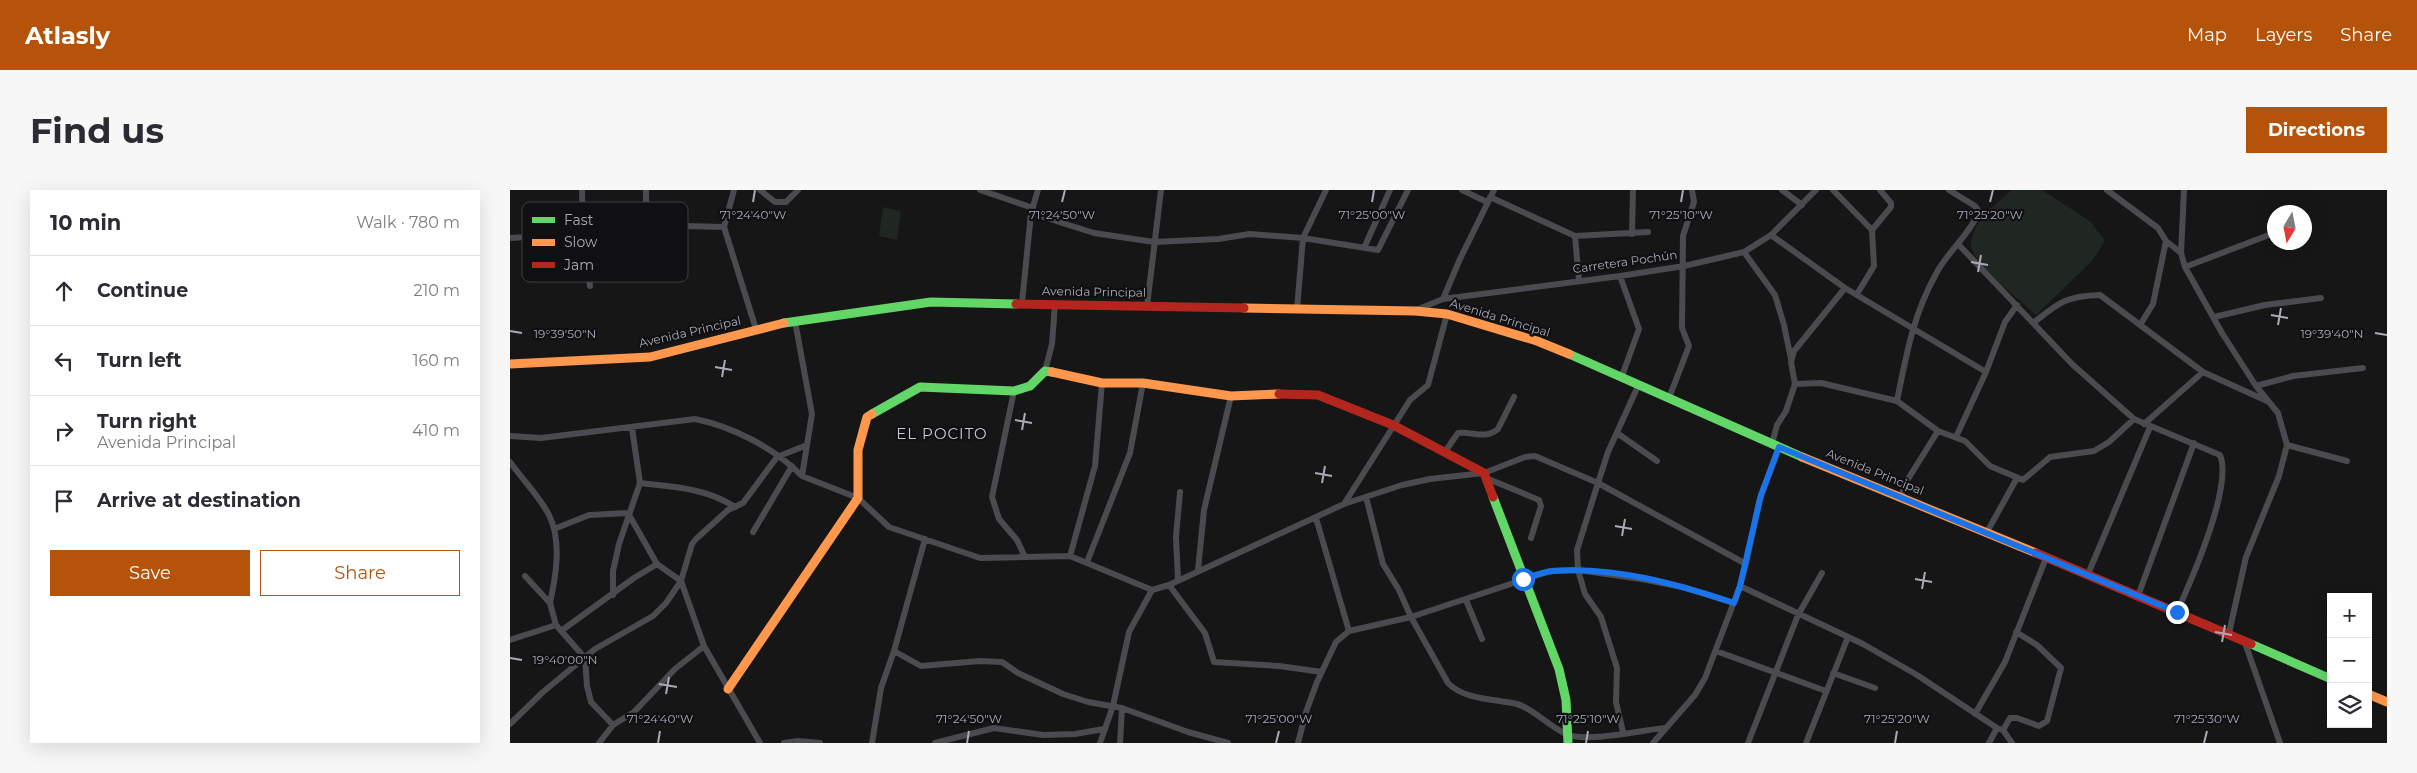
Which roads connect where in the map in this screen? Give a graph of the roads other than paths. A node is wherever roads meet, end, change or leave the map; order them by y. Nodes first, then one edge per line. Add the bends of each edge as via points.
1 (734, 190) edge
2 (760, 190) edge
3 (798, 190) edge
4 (980, 190) edge
5 (1038, 190) edge
6 (1161, 190) edge
7 (1326, 190) edge
8 (1390, 190) edge
9 (1408, 190) edge
10 (1462, 190) edge
11 (1494, 190) edge
12 (1633, 190) edge
13 (1692, 190) edge
14 (1782, 190) edge
15 (1816, 190) edge
16 (1833, 190) edge
17 (1880, 190) edge
18 (1949, 190) edge
19 (2107, 190) edge
20 (2184, 190) edge
21 (1489, 200) junction
22 (1802, 205) junction
23 (1032, 210) junction
24 (688, 226) edge
25 (724, 227) junction
26 (1872, 230) junction
27 (1648, 232) dead end
28 (1632, 234) junction
29 (1771, 235) junction
30 (1575, 236) junction
31 (2267, 236) edge
32 (1303, 238) junction
33 (2166, 241) junction
34 (1154, 242) junction
35 (1958, 245) junction
36 (1364, 248) junction
37 (1744, 252) junction
38 (2181, 253) junction
39 (1684, 266) junction
40 (2185, 267) junction
41 (1620, 276) junction
42 (1579, 280) junction
43 (589, 282) edge
44 (590, 286) dead end
45 (1846, 288) junction
46 (1857, 294) junction
47 (2321, 298) dead end
48 (1443, 299) junction
49 (1022, 303) junction
50 (1055, 304) junction
51 (2017, 305) junction
52 (1147, 306) junction
53 (1297, 309) junction
54 (1415, 310) junction
55 (1447, 314) junction
56 (2214, 317) junction
57 (795, 321) junction
58 (2033, 323) junction
59 (2140, 325) junction
60 (1912, 327) junction
61 (756, 329) junction
62 (1791, 362) junction
63 (510, 364) edge
64 (2362, 368) dead end
65 (1045, 372) junction
66 (1986, 372) junction
67 (2203, 372) junction
68 (1622, 376) junction
69 (1102, 383) junction
70 (1143, 383) junction
71 (1639, 384) junction
72 (1795, 384) junction
73 (2256, 386) junction
74 (1014, 391) junction
75 (1231, 396) junction
76 (1514, 397) dead end
77 (1669, 398) junction
78 (1897, 401) junction
79 (2269, 402) junction
80 (2134, 419) junction
81 (2144, 424) junction
82 (1393, 425) junction
83 (2150, 427) junction
84 (632, 428) junction
85 (1938, 431) junction
86 (1617, 433) junction
87 (510, 436) edge
88 (1956, 437) junction
89 (2194, 443) junction
90 (807, 445) junction
91 (2288, 445) junction
92 (1776, 446) junction
93 (1444, 453) junction
94 (778, 457) junction
95 (1657, 461) dead end
96 (2347, 461) dead end
97 (510, 462) edge
98 (792, 466) junction
99 (802, 476) junction
100 (1485, 476) junction
101 (2017, 478) junction
102 (640, 482) junction
103 (1598, 482) junction
104 (1180, 492) dead end
105 (1901, 496) junction
106 (1366, 497) junction
107 (858, 498) junction
108 (1344, 504) junction
109 (735, 507) junction
110 (628, 513) junction
111 (1316, 518) junction
112 (554, 529) junction
113 (753, 532) dead end
114 (1987, 532) junction
115 (1531, 538) dead end
116 (925, 539) junction
117 (1070, 556) junction
118 (1025, 557) junction
119 (2046, 558) junction
120 (1087, 562) junction
121 (657, 564) junction
122 (1746, 564) junction
123 (1198, 570) junction
124 (1578, 570) junction
125 (1822, 573) dead end
126 (2088, 574) junction
127 (525, 576) dead end
128 (1523, 579) junction
129 (1178, 580) junction
130 (681, 581) junction
131 (1169, 585) junction
132 (1740, 586) junction
133 (1152, 590) junction
134 (613, 594) junction
135 (2138, 596) junction
136 (1466, 600) junction
137 (550, 602) junction
138 (1734, 603) junction
139 (2177, 612) junction
140 (1798, 615) junction
141 (1411, 617) junction
142 (556, 625) junction
143 (562, 631) junction
144 (1350, 632) junction
145 (2016, 632) junction
146 (2229, 633) junction
147 (1848, 637) junction
148 (1482, 639) dead end
149 (510, 640) edge
150 (2244, 640) junction
151 (704, 646) junction
152 (894, 651) junction
153 (1716, 651) junction
154 (585, 658) junction
155 (1322, 672) junction
156 (1834, 673) junction
157 (1776, 674) junction
158 (2327, 676) edge
159 (1875, 688) dead end
160 (728, 689) junction
161 (1826, 691) junction
162 (2372, 696) edge
163 (2387, 702) edge
164 (1113, 706) junction
165 (1122, 708) junction
166 (1975, 714) junction
167 (510, 724) edge
168 (613, 725) junction
169 (1665, 728) junction
170 (1104, 729) junction
171 (2000, 729) junction
172 (1622, 732) junction
173 (1043, 735) junction
174 (1568, 739) edge
175 (1656, 742) edge
176 (599, 743) edge
177 (760, 743) edge
178 (784, 743) edge
179 (820, 743) edge
180 (872, 743) edge
181 (935, 743) edge
182 (1042, 743) edge
183 (1100, 743) edge
184 (1120, 743) edge
185 (1228, 743) edge
186 (1298, 743) edge
187 (1748, 743) edge
188 (1806, 743) edge
189 (1989, 743) edge
190 (2012, 743) edge
191 (2280, 743) edge

1 - 25 street
2 - 3 street via 775,202 786,202
4 - 23 street
5 - 23 street
6 - 34 street
7 - 32 street
8 - 36 street
9 - 36 street via 1378,250
10 - 21 street
11 - 21 street
12 - 28 street
13 - 39 street via 1694,202 1683,236
14 - 22 street
15 - 22 street, Carretera Pochún
16 - 26 street
17 - 26 street via 1891,207
18 - 35 street via 1979,212
19 - 33 street via 2158,228
20 - 38 street
21 - 30 street
21 - 48 street
22 - 29 street, Carretera Pochún
23 - 34 street via 1094,233
23 - 49 street
24 - 25 street
25 - 61 street
26 - 46 street via 1874,266
27 - 28 street
28 - 30 street
29 - 37 street, Carretera Pochún
29 - 45 street
30 - 42 street
31 - 40 street
32 - 34 street via 1250,234
32 - 36 street
32 - 53 street
33 - 38 street
33 - 59 street via 2153,304
34 - 52 street
35 - 51 street
35 - 60 street via 1936,273
37 - 39 street, Carretera Pochún
37 - 62 street via 1775,295
38 - 40 street
39 - 41 street, Carretera Pochún
39 - 77 street via 1682,328 1689,346
40 - 56 street
41 - 42 street, Carretera Pochún
41 - 68 street via 1639,330
42 - 48 street, Carretera Pochún
43 - 44 street
45 - 46 street
45 - 62 street via 1794,351
46 - 60 street
47 - 56 street via 2265,305
48 - 54 street, Carretera Pochún
49 - 50 main road, Avenida Principal
49 - 57 main road, Avenida Principal via 931,302
50 - 52 main road, Avenida Principal
50 - 65 street via 1052,344
51 - 58 street
51 - 66 street via 2005,322
52 - 53 main road, Avenida Principal
53 - 54 main road, Avenida Principal
54 - 55 main road, Avenida Principal
55 - 68 main road, Avenida Principal via 1537,341
55 - 82 street via 1428,385 1410,400
56 - 73 street
57 - 61 main road, Avenida Principal
57 - 90 street via 812,414
58 - 59 street via 2063,300 2100,295
58 - 80 street via 2072,364
59 - 67 street
60 - 66 street
60 - 78 street
61 - 63 main road, Avenida Principal via 650,357
62 - 72 street
64 - 73 street via 2293,376
65 - 69 main road
65 - 74 main road via 1030,386
66 - 88 street
67 - 79 street
67 - 81 street
68 - 71 main road, Avenida Principal
69 - 70 main road
69 - 117 street via 1095,466
70 - 75 main road
70 - 120 street via 1130,453
71 - 77 main road, Avenida Principal
71 - 86 street
72 - 78 street via 1821,383
72 - 92 street via 1786,411 1777,425
73 - 79 street
74 - 107 main road via 920,387 876,410 866,418 860,434
74 - 118 street via 992,497 998,519 1017,540
75 - 82 main road via 1260,393 1318,395
75 - 123 street via 1204,510
76 - 93 street via 1494,432 1484,435 1458,433
77 - 92 main road, Avenida Principal
78 - 85 street
79 - 91 street via 2278,413
80 - 81 street
80 - 101 street via 2094,451 2050,457 2023,480
81 - 83 street
82 - 93 main road
82 - 108 street
83 - 89 street
83 - 126 street
84 - 87 street via 541,438
84 - 94 street via 673,420 704,420 720,424
84 - 102 street
85 - 88 street
85 - 105 street
86 - 95 street
86 - 103 street
88 - 101 street via 1965,441 1990,466
89 - 135 street
89 - 139 street via 2220,456 2223,467 2215,513 2201,560
90 - 94 street
90 - 99 street
91 - 96 street
91 - 146 street via 2246,557
92 - 105 main road, Avenida Principal
92 - 122 street
93 - 100 main road
94 - 98 street
94 - 109 street via 743,503
97 - 112 street via 548,514
98 - 99 street
98 - 113 street
99 - 107 street
100 - 103 street via 1534,456
100 - 106 street via 1425,480
100 - 115 street via 1539,500 1541,506
100 - 128 main road
101 - 114 street
102 - 109 street via 719,496
102 - 110 street
103 - 122 street
103 - 124 street via 1577,550
104 - 129 street via 1176,536
105 - 114 main road, Avenida Principal
106 - 108 street
106 - 141 street via 1383,564
107 - 116 street via 889,527
107 - 160 main road
108 - 111 street
109 - 130 street via 692,544
110 - 112 street via 589,515
110 - 121 street
110 - 134 street via 613,571
111 - 123 street
111 - 144 street
112 - 137 street via 556,576
114 - 119 main road, Avenida Principal
116 - 118 street via 980,558
116 - 152 street
117 - 118 street
117 - 120 street
119 - 126 main road, Avenida Principal
119 - 145 street
120 - 133 street
121 - 130 street
121 - 134 street
122 - 132 street
123 - 129 street
124 - 128 street via 1550,571
124 - 138 street via 1683,586
124 - 172 street via 1585,594 1601,617 1618,668 1616,702
125 - 140 street
126 - 135 main road, Avenida Principal
127 - 137 street
128 - 136 street
128 - 174 main road via 1561,676
129 - 131 street
130 - 151 street
130 - 154 street via 653,616 609,640
131 - 133 street
131 - 155 street via 1205,633 1214,662
132 - 138 street
132 - 140 street
133 - 164 street via 1129,632
134 - 143 street
135 - 139 main road, Avenida Principal
136 - 141 street
136 - 148 street
137 - 142 street
138 - 153 street
139 - 146 main road, Avenida Principal
140 - 147 street
140 - 157 street
141 - 144 street
141 - 174 street via 1454,688 1470,695 1520,705
142 - 143 street
142 - 149 street
143 - 154 street
144 - 155 street via 1336,642
145 - 166 street via 2005,662
145 - 171 street via 2037,645 2062,668 2047,721 2039,726 2010,718
146 - 150 main road, Avenida Principal
147 - 156 street
147 - 166 street via 1917,675
150 - 158 main road, Avenida Principal
150 - 191 street
151 - 160 street
151 - 168 street via 675,669 634,712
152 - 164 street via 920,666 1002,662 1064,694
152 - 180 street via 881,688
153 - 157 street
153 - 169 street via 1700,687
154 - 167 street
154 - 168 street via 591,702
155 - 186 street
156 - 159 street
156 - 161 street
157 - 161 street
157 - 187 street
160 - 177 street
161 - 188 street
162 - 163 main road
164 - 165 street
164 - 170 street
165 - 184 street
165 - 185 street
166 - 171 street
168 - 176 street
169 - 172 street
169 - 175 street
170 - 173 street
170 - 183 street
171 - 189 street
171 - 190 street
172 - 174 street
173 - 181 street via 994,728
173 - 182 street
178 - 179 street

